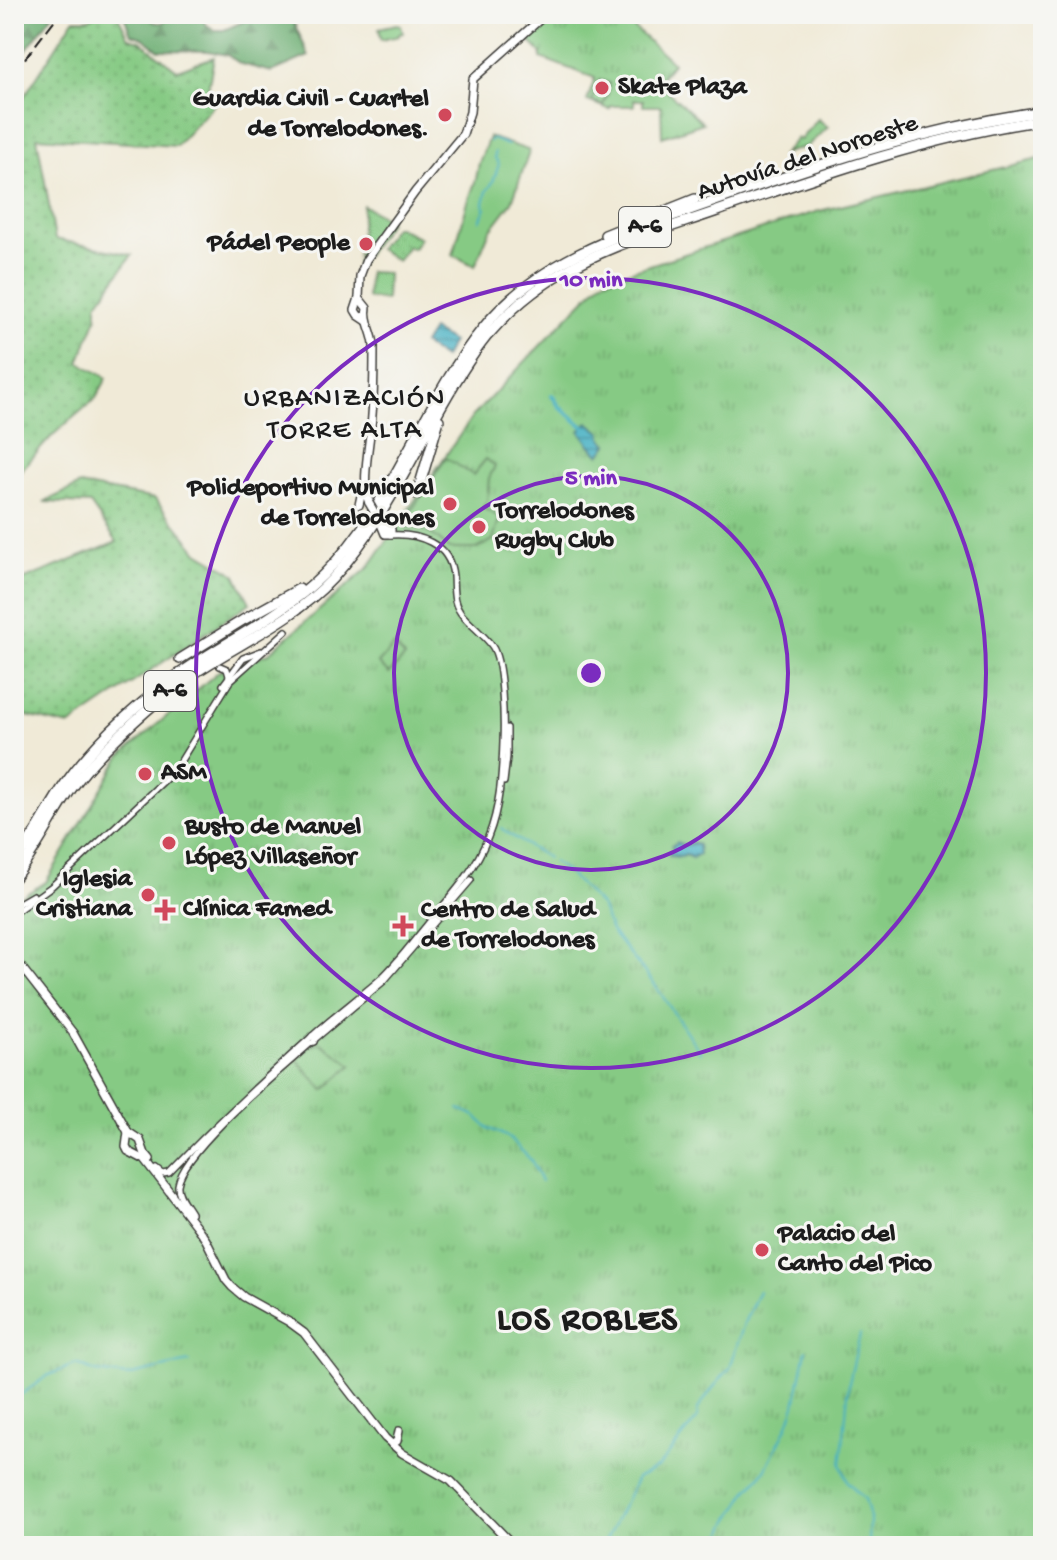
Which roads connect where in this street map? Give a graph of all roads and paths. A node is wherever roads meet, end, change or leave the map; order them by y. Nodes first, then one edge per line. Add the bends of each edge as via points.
1 (546, 14) edge
2 (1043, 111) edge
3 (1043, 120) edge
4 (695, 199) dead end
5 (498, 311) junction
6 (486, 338) junction
7 (368, 462) junction
8 (417, 494) dead end
9 (359, 505) dead end
10 (369, 518) junction
11 (391, 532) joint
12 (286, 631) dead end
13 (262, 651) junction
14 (180, 659) dead end
15 (220, 666) dead end
16 (229, 676) junction
17 (500, 684) junction
18 (105, 744) junction
19 (83, 768) junction
20 (503, 783) dead end
21 (14, 863) edge
22 (14, 878) edge
23 (471, 880) dead end
24 (25, 903) junction
25 (14, 906) edge
26 (14, 913) edge
27 (15, 961) edge
28 (312, 1039) junction
29 (131, 1137) junction
30 (139, 1151) junction
31 (149, 1165) junction
32 (157, 1169) junction
33 (179, 1180) junction
34 (169, 1185) junction
35 (191, 1213) junction
36 (244, 1297) junction
37 (514, 1546) edge

1 - 7 main road via 473,79 467,125 458,141 366,260 356,312 365,317 374,345
2 - 5 highway, Autovía del Noroeste / A-6 via 901,139 625,233 573,256
3 - 6 highway, Autovía del Noroeste / A-6 via 907,149 607,251 525,299
4 - 5 highway via 563,256 519,287
5 - 10 highway, Autovía del Noroeste / A-6 via 463,353
6 - 8 highway via 440,418
6 - 18 highway, Autovía del Noroeste / A-6 via 449,392 366,539 329,582 305,604 200,669
7 - 9 main road
7 - 11 main road, bridge via 366,499
10 - 14 highway via 303,587
10 - 18 highway, Autovía del Noroeste / A-6 via 301,594 198,659 134,710
11 - 17 street via 430,541 445,554 452,568 454,601 492,646
12 - 13 street
13 - 16 street via 243,658
13 - 24 street via 224,688 177,767 52,886
15 - 16 street
16 - 24 street via 168,775
17 - 20 street via 507,728
17 - 28 street via 503,756 496,813 468,877 387,972
18 - 19 highway, Autovía del Noroeste / A-6
19 - 21 highway, Autovía del Noroeste / A-6 via 51,804
19 - 22 highway, Autovía del Noroeste / A-6
23 - 28 street via 384,981
24 - 25 street
24 - 26 street
27 - 29 main road via 73,1033
28 - 32 street via 235,1105 169,1173
28 - 33 street via 194,1153
29 - 30 main road via 142,1143
29 - 30 main road via 127,1149
30 - 31 main road
30 - 32 main road
31 - 34 street
31 - 36 main road via 206,1240 226,1280
32 - 34 main road
33 - 34 street
33 - 35 street via 179,1194
34 - 35 main road
35 - 36 main road
36 - 37 main road via 304,1333 383,1437 457,1486

